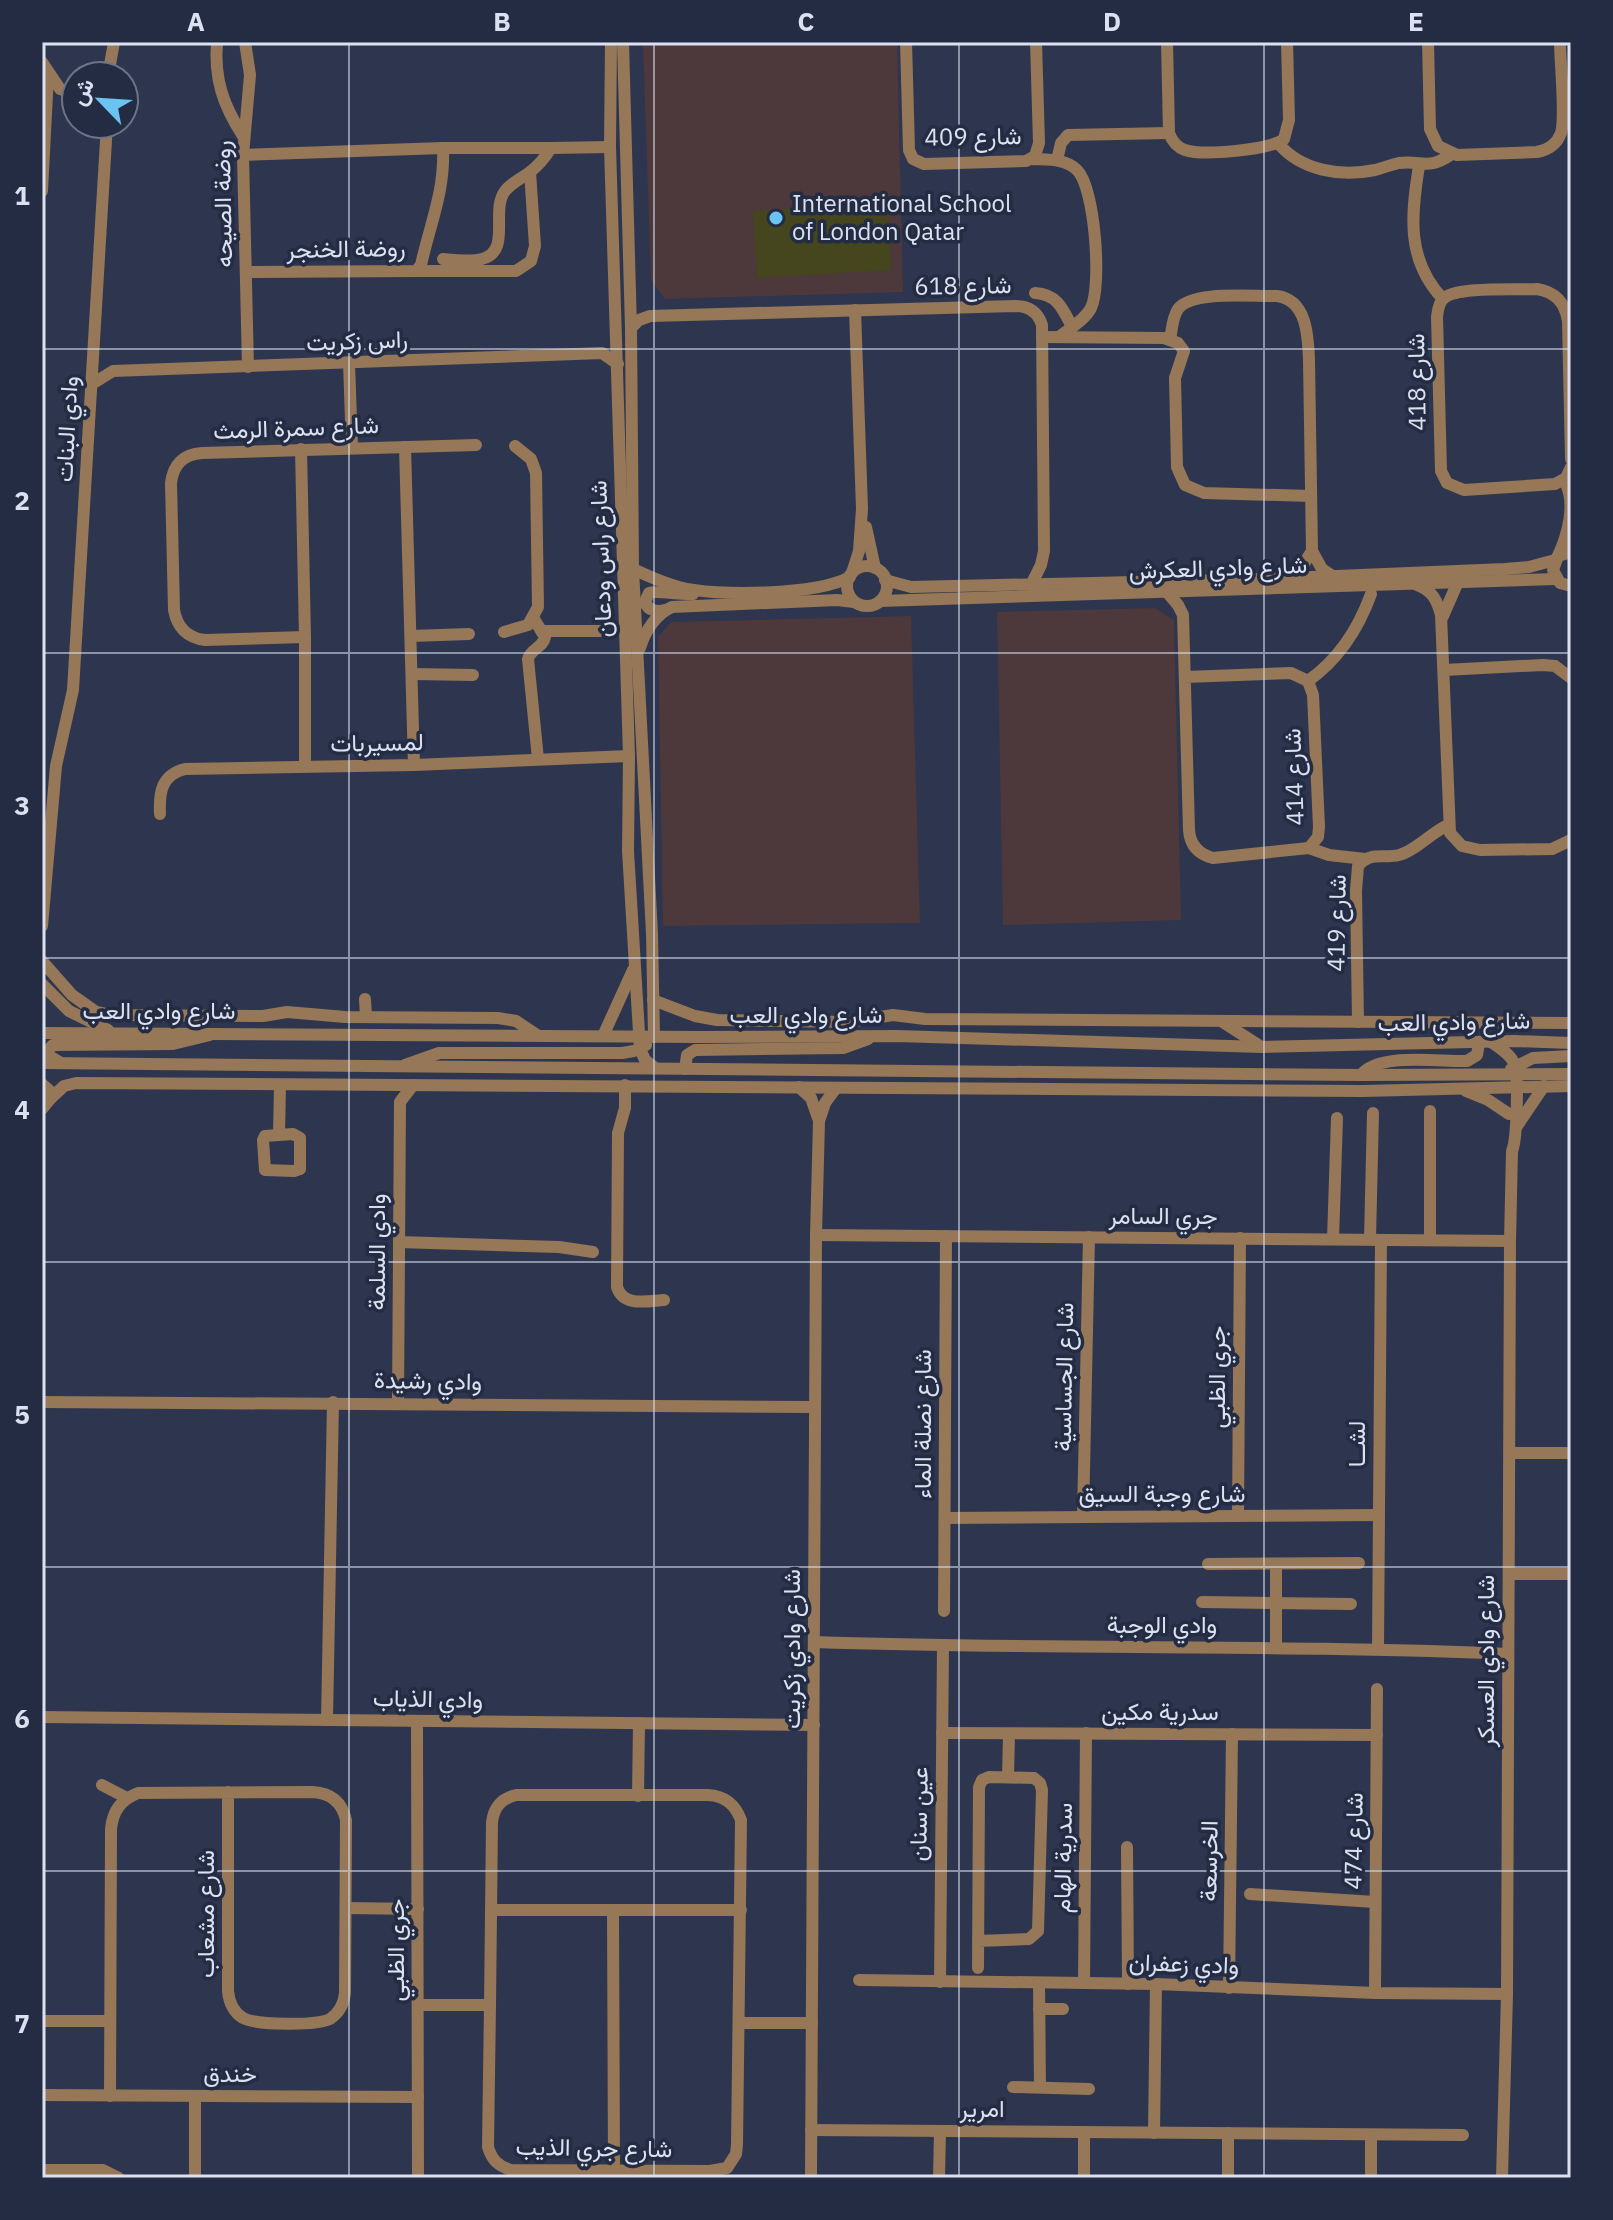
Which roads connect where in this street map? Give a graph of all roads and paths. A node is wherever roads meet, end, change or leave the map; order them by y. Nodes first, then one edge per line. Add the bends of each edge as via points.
1 (217, 42) edge
2 (245, 42) edge
3 (611, 42) edge
4 (623, 42) edge
5 (906, 42) edge
6 (1036, 42) edge
7 (1167, 42) edge
8 (1287, 42) edge
9 (1428, 42) edge
10 (1560, 42) edge
11 (42, 62) edge
12 (48, 75) junction
13 (60, 89) edge
14 (1169, 133) junction
15 (243, 136) junction
16 (106, 140) edge
17 (1278, 143) junction
18 (610, 147) junction
19 (443, 148) junction
20 (551, 148) junction
21 (1452, 154) junction
22 (243, 155) junction
23 (1031, 159) junction
24 (1057, 160) junction
25 (1419, 166) junction
26 (530, 172) junction
27 (42, 191) edge
28 (443, 259) dead end
29 (416, 271) junction
30 (246, 272) junction
31 (1035, 293) dead end
32 (1443, 299) junction
33 (631, 305) junction
34 (855, 310) junction
35 (650, 316) junction
36 (1072, 327) junction
37 (631, 328) junction
38 (1570, 335) edge
39 (1042, 337) junction
40 (1059, 337) junction
41 (617, 340) junction
42 (1170, 340) junction
43 (602, 353) junction
44 (93, 357) junction
45 (349, 363) junction
46 (618, 364) junction
47 (248, 367) junction
48 (113, 371) junction
49 (92, 384) junction
50 (476, 445) dead end
51 (515, 446) dead end
52 (405, 447) junction
53 (352, 448) junction
54 (301, 449) junction
55 (1571, 459) edge
56 (1571, 467) edge
57 (1564, 480) junction
58 (1311, 496) junction
59 (862, 509) junction
60 (1570, 529) edge
61 (1044, 551) junction
62 (1312, 551) junction
63 (1561, 556) edge
64 (875, 568) junction
65 (633, 569) junction
66 (851, 575) junction
67 (1334, 577) junction
68 (1295, 578) junction
69 (1556, 579) junction
70 (885, 580) junction
71 (1063, 584) junction
72 (1457, 584) junction
73 (1031, 585) junction
74 (1416, 585) junction
75 (1571, 586) edge
76 (1194, 591) junction
77 (712, 592) junction
78 (1167, 592) junction
79 (1371, 594) dead end
80 (880, 601) junction
81 (854, 602) junction
82 (665, 610) junction
83 (1183, 615) junction
84 (534, 619) junction
85 (1441, 623) junction
86 (543, 631) junction
87 (601, 631) dead end
88 (504, 632) dead end
89 (469, 634) dead end
90 (411, 636) junction
91 (305, 637) junction
92 (638, 659) junction
93 (1444, 670) junction
94 (412, 674) junction
95 (473, 675) dead end
96 (1185, 677) junction
97 (1571, 678) edge
98 (1308, 681) junction
99 (629, 756) junction
100 (538, 759) junction
101 (414, 765) junction
102 (305, 766) junction
103 (160, 814) dead end
104 (1448, 825) junction
105 (1571, 840) edge
106 (1309, 848) junction
107 (1365, 859) junction
108 (42, 926) edge
109 (42, 961) edge
110 (635, 963) junction
111 (42, 984) edge
112 (365, 999) dead end
113 (653, 1000) junction
114 (325, 1015) junction
115 (366, 1017) junction
116 (862, 1019) junction
117 (728, 1020) junction
118 (1220, 1021) junction
119 (1358, 1022) junction
120 (1571, 1023) edge
121 (216, 1032) junction
122 (42, 1033) edge
123 (114, 1033) junction
124 (297, 1033) junction
125 (537, 1035) junction
126 (603, 1036) junction
127 (897, 1036) junction
128 (654, 1037) junction
129 (698, 1037) junction
130 (870, 1037) junction
131 (1485, 1042) junction
132 (639, 1043) junction
133 (1571, 1043) edge
134 (1262, 1047) junction
135 (1571, 1056) edge
136 (42, 1063) edge
137 (62, 1064) junction
138 (145, 1064) junction
139 (219, 1066) junction
140 (402, 1067) junction
141 (655, 1068) junction
142 (553, 1069) junction
143 (685, 1069) junction
144 (747, 1069) junction
145 (893, 1070) junction
146 (1303, 1073) junction
147 (1571, 1074) edge
148 (1361, 1075) junction
149 (1513, 1078) junction
150 (42, 1084) edge
151 (114, 1084) junction
152 (259, 1085) junction
153 (384, 1085) junction
154 (413, 1085) junction
155 (528, 1085) junction
156 (625, 1085) junction
157 (280, 1086) junction
158 (1544, 1086) junction
159 (1571, 1086) edge
160 (784, 1087) junction
161 (799, 1087) junction
162 (836, 1088) junction
163 (854, 1088) junction
164 (1458, 1088) junction
165 (1363, 1091) junction
166 (400, 1102) junction
167 (45, 1105) edge
168 (1430, 1111) dead end
169 (1373, 1113) dead end
170 (1509, 1114) junction
171 (42, 1117) edge
172 (1337, 1118) dead end
173 (819, 1121) junction
174 (1516, 1129) junction
175 (279, 1134) dead end
176 (1512, 1151) junction
177 (816, 1235) junction
178 (946, 1236) junction
179 (1089, 1237) junction
180 (1240, 1238) junction
181 (1333, 1239) junction
182 (1375, 1240) junction
183 (1430, 1240) junction
184 (1510, 1241) junction
185 (399, 1242) junction
186 (593, 1252) dead end
187 (664, 1300) dead end
188 (42, 1402) edge
189 (333, 1402) junction
190 (398, 1402) junction
191 (813, 1407) junction
192 (1510, 1453) junction
193 (1571, 1453) edge
194 (1379, 1515) junction
195 (1238, 1516) junction
196 (1083, 1517) junction
197 (945, 1518) junction
198 (1359, 1563) dead end
199 (1208, 1564) dead end
200 (1276, 1565) junction
201 (1509, 1574) junction
202 (1571, 1574) edge
203 (1202, 1602) dead end
204 (1275, 1603) junction
205 (1351, 1604) dead end
206 (944, 1611) dead end
207 (815, 1642) junction
208 (943, 1646) junction
209 (1276, 1647) junction
210 (1378, 1648) junction
211 (1508, 1654) junction
212 (1377, 1689) dead end
213 (42, 1717) edge
214 (327, 1720) junction
215 (417, 1721) junction
216 (639, 1723) junction
217 (814, 1725) junction
218 (942, 1733) junction
219 (1086, 1733) junction
220 (1009, 1734) junction
221 (1232, 1734) junction
222 (1377, 1735) junction
223 (1008, 1777) junction
224 (102, 1785) dead end
225 (228, 1792) junction
226 (638, 1796) junction
227 (127, 1798) junction
228 (1127, 1847) dead end
229 (1250, 1894) dead end
230 (1375, 1902) junction
231 (346, 1908) junction
232 (418, 1909) junction
233 (491, 1910) junction
234 (613, 1910) junction
235 (741, 1910) junction
236 (978, 1941) junction
237 (978, 1968) dead end
238 (859, 1980) dead end
239 (940, 1982) junction
240 (1039, 1983) junction
241 (1084, 1983) junction
242 (1128, 1984) junction
243 (1156, 1984) junction
244 (1229, 1988) junction
245 (1375, 1993) junction
246 (1507, 1994) junction
247 (418, 2005) junction
248 (490, 2005) junction
249 (1039, 2009) junction
250 (1063, 2009) dead end
251 (42, 2021) edge
252 (110, 2021) junction
253 (740, 2023) junction
254 (812, 2023) junction
255 (1013, 2087) dead end
256 (1040, 2087) junction
257 (1089, 2089) dead end
258 (42, 2095) edge
259 (110, 2096) junction
260 (195, 2096) junction
261 (418, 2097) junction
262 (811, 2130) junction
263 (940, 2131) junction
264 (1084, 2132) junction
265 (1154, 2133) junction
266 (1228, 2133) junction
267 (1371, 2135) junction
268 (1463, 2135) dead end
269 (42, 2170) edge
270 (614, 2172) junction
271 (1504, 2176) edge
272 (119, 2178) edge
273 (195, 2178) edge
274 (418, 2178) edge
275 (811, 2178) edge
276 (939, 2178) edge
277 (1084, 2178) edge
278 (1228, 2178) edge
279 (1371, 2178) edge

1 - 15 street via 223,104
2 - 15 street, روضة الصيحه via 250,75
3 - 18 street, شارع راس ودعان
4 - 33 street, شارع راس ودعان
5 - 23 street, شارع 409 via 909,150 915,161
6 - 23 street, شارع 409 via 1039,143
7 - 14 street
8 - 17 street via 1289,127
9 - 21 street via 1430,129 1438,146
10 - 21 street via 1562,127 1552,146 1537,152
11 - 12 street
12 - 13 street
12 - 27 street
14 - 17 street via 1175,145 1190,151
14 - 24 street via 1068,135
15 - 22 street, روضة الصيحه
16 - 44 street, وادي البنات
17 - 25 street via 1296,161 1326,170
18 - 20 street
18 - 41 street, شارع راس ودعان
19 - 20 street
19 - 22 street
19 - 29 street, روضة الخنجر via 437,213
20 - 26 street
21 - 25 street
22 - 30 street, روضة الصيحه
23 - 24 street
24 - 36 street via 1077,170 1086,185 1094,243 1093,302
25 - 32 street via 1413,212 1418,259
26 - 28 street via 502,195 498,242 492,253 480,259
26 - 29 street via 535,246 531,261 516,271
29 - 30 street, روضة الخنجر
30 - 47 street, روضة الصيحه
31 - 36 street via 1055,298
32 - 38 street via 1459,292 1547,291 1563,303
32 - 57 street, شارع 418 via 1437,317 1443,477 1464,490
33 - 35 street
33 - 37 street, شارع راس ودعان
34 - 35 street, شارع 618
34 - 39 street, شارع 618 via 1020,306 1038,315
34 - 59 street
35 - 37 street
36 - 40 street
37 - 65 street, شارع راس ودعان
38 - 55 street
39 - 40 street
39 - 61 street
40 - 42 street
41 - 43 street
41 - 46 street, شارع راس ودعان
42 - 58 street via 1184,351 1175,378 1177,467 1185,485 1204,493
42 - 58 street via 1175,314 1189,300 1277,296 1298,307 1308,341
43 - 45 street, راس زكريت
43 - 46 street
44 - 48 street
44 - 49 street, وادي البنات
45 - 47 street, راس زكريت
45 - 53 street
46 - 99 street, شارع راس ودعان
47 - 48 street, راس زكريت
48 - 49 street
49 - 108 street, وادي البنات via 73,690 56,766
50 - 52 street, شارع سمرة الرمث
51 - 84 street via 531,459 536,473
52 - 53 street, شارع سمرة الرمث
52 - 90 street
53 - 54 street, شارع سمرة الرمث
54 - 91 street
54 - 91 street, شارع سمرة الرمث via 202,453 179,461 171,483 173,594 177,622 199,639
56 - 57 street
57 - 60 street via 1570,494
58 - 62 street
59 - 64 street
59 - 66 street
60 - 63 street
61 - 71 street
61 - 73 street
62 - 67 street
62 - 68 street
63 - 67 street, شارع وادي العكرش via 1517,568
63 - 69 street via 1553,570
64 - 66 street
64 - 70 street
65 - 77 street via 679,587
65 - 92 street, شارع راس ودعان
66 - 77 street via 809,589
66 - 81 street via 847,587
67 - 68 street, شارع وادي العكرش
68 - 71 street, شارع وادي العكرش
69 - 72 street, شارع وادي العكرش
69 - 75 street
70 - 73 street, شارع وادي العكرش via 911,587
70 - 80 street
71 - 73 street, شارع وادي العكرش
72 - 74 street, شارع وادي العكرش
72 - 85 street
74 - 76 street, شارع وادي العكرش
74 - 85 street via 1436,599
76 - 78 street, شارع وادي العكرش
76 - 83 street, شارع 414
77 - 82 street via 649,593 648,608
78 - 80 street, شارع وادي العكرش
78 - 83 street
79 - 98 street via 1347,643
80 - 81 street via 870,606
81 - 82 street via 684,605
82 - 92 street via 646,633
83 - 96 street, شارع 414
84 - 86 street
84 - 88 street via 522,629
85 - 93 street
86 - 87 street
86 - 100 street via 544,641 528,659
89 - 90 street
90 - 94 street
91 - 102 street
92 - 113 street, شارع راس ودعان
93 - 97 street via 1543,665 1555,666
93 - 104 street
94 - 95 street
94 - 101 street
96 - 98 street via 1291,673
96 - 106 street, شارع 414 via 1193,846 1213,858
98 - 106 street, شارع 414 via 1319,827
99 - 100 street, لمسيربات
99 - 110 street, شارع راس ودعان
100 - 101 street, لمسيربات
101 - 102 street, لمسيربات
102 - 103 street, لمسيربات via 177,771 161,789
104 - 105 street via 1455,840 1471,849 1552,849
104 - 107 street, شارع 419 via 1405,853
106 - 107 street
107 - 119 street, شارع 419 via 1357,870 1356,891
109 - 114 street via 83,1005 111,1015
110 - 126 street
110 - 132 street, شارع راس ودعان
111 - 123 street via 69,1011
112 - 115 street
113 - 117 street, شارع وادي العب via 695,1016
113 - 128 street, شارع راس ودعان
114 - 115 street
114 - 124 street
115 - 125 street via 504,1018
116 - 117 street, شارع وادي العب
116 - 118 street, شارع وادي العب via 893,1015
116 - 127 street
117 - 129 street
118 - 119 street, شارع وادي العب
118 - 134 street
119 - 120 street, شارع وادي العب
121 - 123 street, شارع وادي العب
121 - 124 street, شارع وادي العب
121 - 137 street via 173,1044 53,1045 48,1055
122 - 123 street, شارع وادي العب
124 - 125 street, شارع وادي العب
125 - 126 street, شارع وادي العب
126 - 132 street, شارع وادي العب
127 - 130 street, شارع وادي العب
127 - 134 street, شارع وادي العب
128 - 129 street, شارع وادي العب
128 - 132 street
129 - 130 street, شارع وادي العب
130 - 143 street via 843,1048 695,1050 687,1055
131 - 133 street, شارع وادي العب
131 - 134 street, شارع وادي العب
131 - 148 street via 1467,1061 1383,1062
131 - 149 street via 1507,1054
132 - 140 street via 622,1053 439,1053
132 - 141 street via 645,1060
135 - 149 street via 1541,1056
136 - 137 street
137 - 138 street
138 - 139 street
138 - 151 street
139 - 140 street
139 - 152 street
140 - 142 street
141 - 142 street
141 - 143 street
142 - 155 street
143 - 144 street
144 - 145 street
144 - 160 street
145 - 146 street
145 - 163 street
146 - 148 street
146 - 165 street
147 - 149 street
148 - 149 street
149 - 158 street
149 - 164 street
149 - 170 street, شارع وادي العسكر
149 - 174 street, شارع وادي العسكر
150 - 167 street via 49,1090
151 - 152 street
151 - 167 street via 70,1084
152 - 157 street
153 - 154 street
153 - 157 street
153 - 166 street
154 - 155 street
154 - 166 street
155 - 156 street
156 - 160 street
156 - 187 street via 618,1133 617,1287 630,1301
157 - 175 street
158 - 159 street
158 - 174 street
160 - 161 street
161 - 162 street
161 - 173 street via 811,1098
162 - 163 street
162 - 173 street, شارع وادي زكريت
163 - 165 street
164 - 165 street
164 - 170 street
166 - 185 street, وادي السلمة
167 - 171 street
168 - 183 street
169 - 182 street, لشــا
170 - 176 street, شارع وادي العسكر
172 - 181 street
173 - 177 street, شارع وادي زكريت
174 - 176 street, شارع وادي العسكر
176 - 184 street, شارع وادي العسكر
177 - 178 street, جري السامر
177 - 191 street, شارع وادي زكريت
178 - 179 street, جري السامر
178 - 197 street, شارع نصلة الماء
179 - 180 street, جري السامر
179 - 196 street, شارع الجساسية
180 - 181 street, جري السامر
180 - 195 street, جري الظبي
181 - 182 street, جري السامر
182 - 183 street, جري السامر
182 - 194 street, لشــا
183 - 184 street, جري السامر
184 - 192 street, شارع وادي العسكر
185 - 186 street
185 - 190 street, وادي السلمة
188 - 189 street, وادي رشيدة
189 - 190 street, وادي رشيدة
189 - 214 street
190 - 191 street, وادي رشيدة
191 - 207 street, شارع وادي زكريت
192 - 193 street
192 - 201 street, شارع وادي العسكر
194 - 195 street, شارع وجبة السيق
194 - 210 street, لشــا
195 - 196 street, شارع وجبة السيق
196 - 197 street, شارع وجبة السيق
197 - 206 street, شارع نصلة الماء
198 - 200 street
199 - 200 street
200 - 204 street
201 - 202 street
201 - 211 street, شارع وادي العسكر
203 - 204 street
204 - 205 street
204 - 209 street
207 - 208 street, وادي الوجبة
207 - 217 street, شارع وادي زكريت
208 - 209 street, وادي الوجبة
208 - 218 street, عين سنان
209 - 210 street, وادي الوجبة
210 - 211 street, وادي الوجبة
211 - 246 street, شارع وادي العسكر
212 - 222 street, شارع 474
213 - 214 street, وادي الذياب
214 - 215 street, وادي الذياب
215 - 216 street, وادي الذياب
215 - 232 street, جري الظبي
216 - 217 street, وادي الذياب
216 - 226 street
217 - 254 street, شارع وادي زكريت
218 - 220 street, سدرية مكين
218 - 239 street, عين سنان
219 - 220 street, سدرية مكين
219 - 221 street, سدرية مكين
219 - 241 street, سدرية الهام
220 - 223 street
221 - 222 street, سدرية مكين
221 - 244 street, الخرسعة
222 - 230 street, شارع 474
223 - 236 street via 985,1778 979,1787
223 - 236 street via 1034,1778 1042,1786 1040,1928 1029,1939
224 - 227 street
225 - 227 street, شارع مشعاب via 138,1793
225 - 231 street, شارع مشعاب via 321,1792 335,1799 346,1820
225 - 231 street, شارع مشعاب via 228,1991 237,2013 259,2022 315,2023 334,2016 345,1993
226 - 233 street, شارع جري الذيب via 516,1795 498,1804 492,1822
226 - 235 street via 717,1796 733,1804 741,1820
227 - 252 street via 112,1817 111,1829
228 - 242 street
229 - 230 street
230 - 245 street, شارع 474
231 - 232 street
232 - 247 street, جري الظبي
233 - 234 street
233 - 248 street, شارع جري الذيب
234 - 235 street
234 - 270 street
235 - 253 street
236 - 237 street
238 - 239 street, وادي زعفران
239 - 240 street, وادي زعفران
240 - 241 street, وادي زعفران
240 - 249 street
241 - 242 street, وادي زعفران
242 - 243 street, وادي زعفران
243 - 244 street, وادي زعفران
243 - 265 street
244 - 245 street, وادي زعفران
245 - 246 street, وادي زعفران
246 - 271 street, شارع وادي العسكر
247 - 248 street
247 - 261 street, جري الظبي
248 - 270 street, شارع جري الذيب via 488,2147 496,2162 511,2170
249 - 250 street
249 - 256 street
251 - 252 street
252 - 259 street
253 - 254 street
253 - 270 street, شارع جري الذيب via 733,2162 719,2171
254 - 262 street, شارع وادي زكريت
255 - 256 street
256 - 257 street
258 - 259 street, خندق
259 - 260 street, خندق
260 - 261 street, خندق
260 - 273 street
261 - 274 street, جري الظبي
262 - 263 street, امرير
262 - 275 street, شارع وادي زكريت
263 - 264 street, امرير
263 - 276 street
264 - 265 street, امرير
264 - 277 street
265 - 266 street, امرير
266 - 267 street, امرير
266 - 278 street
267 - 268 street, امرير
267 - 279 street
269 - 272 street via 103,2170

